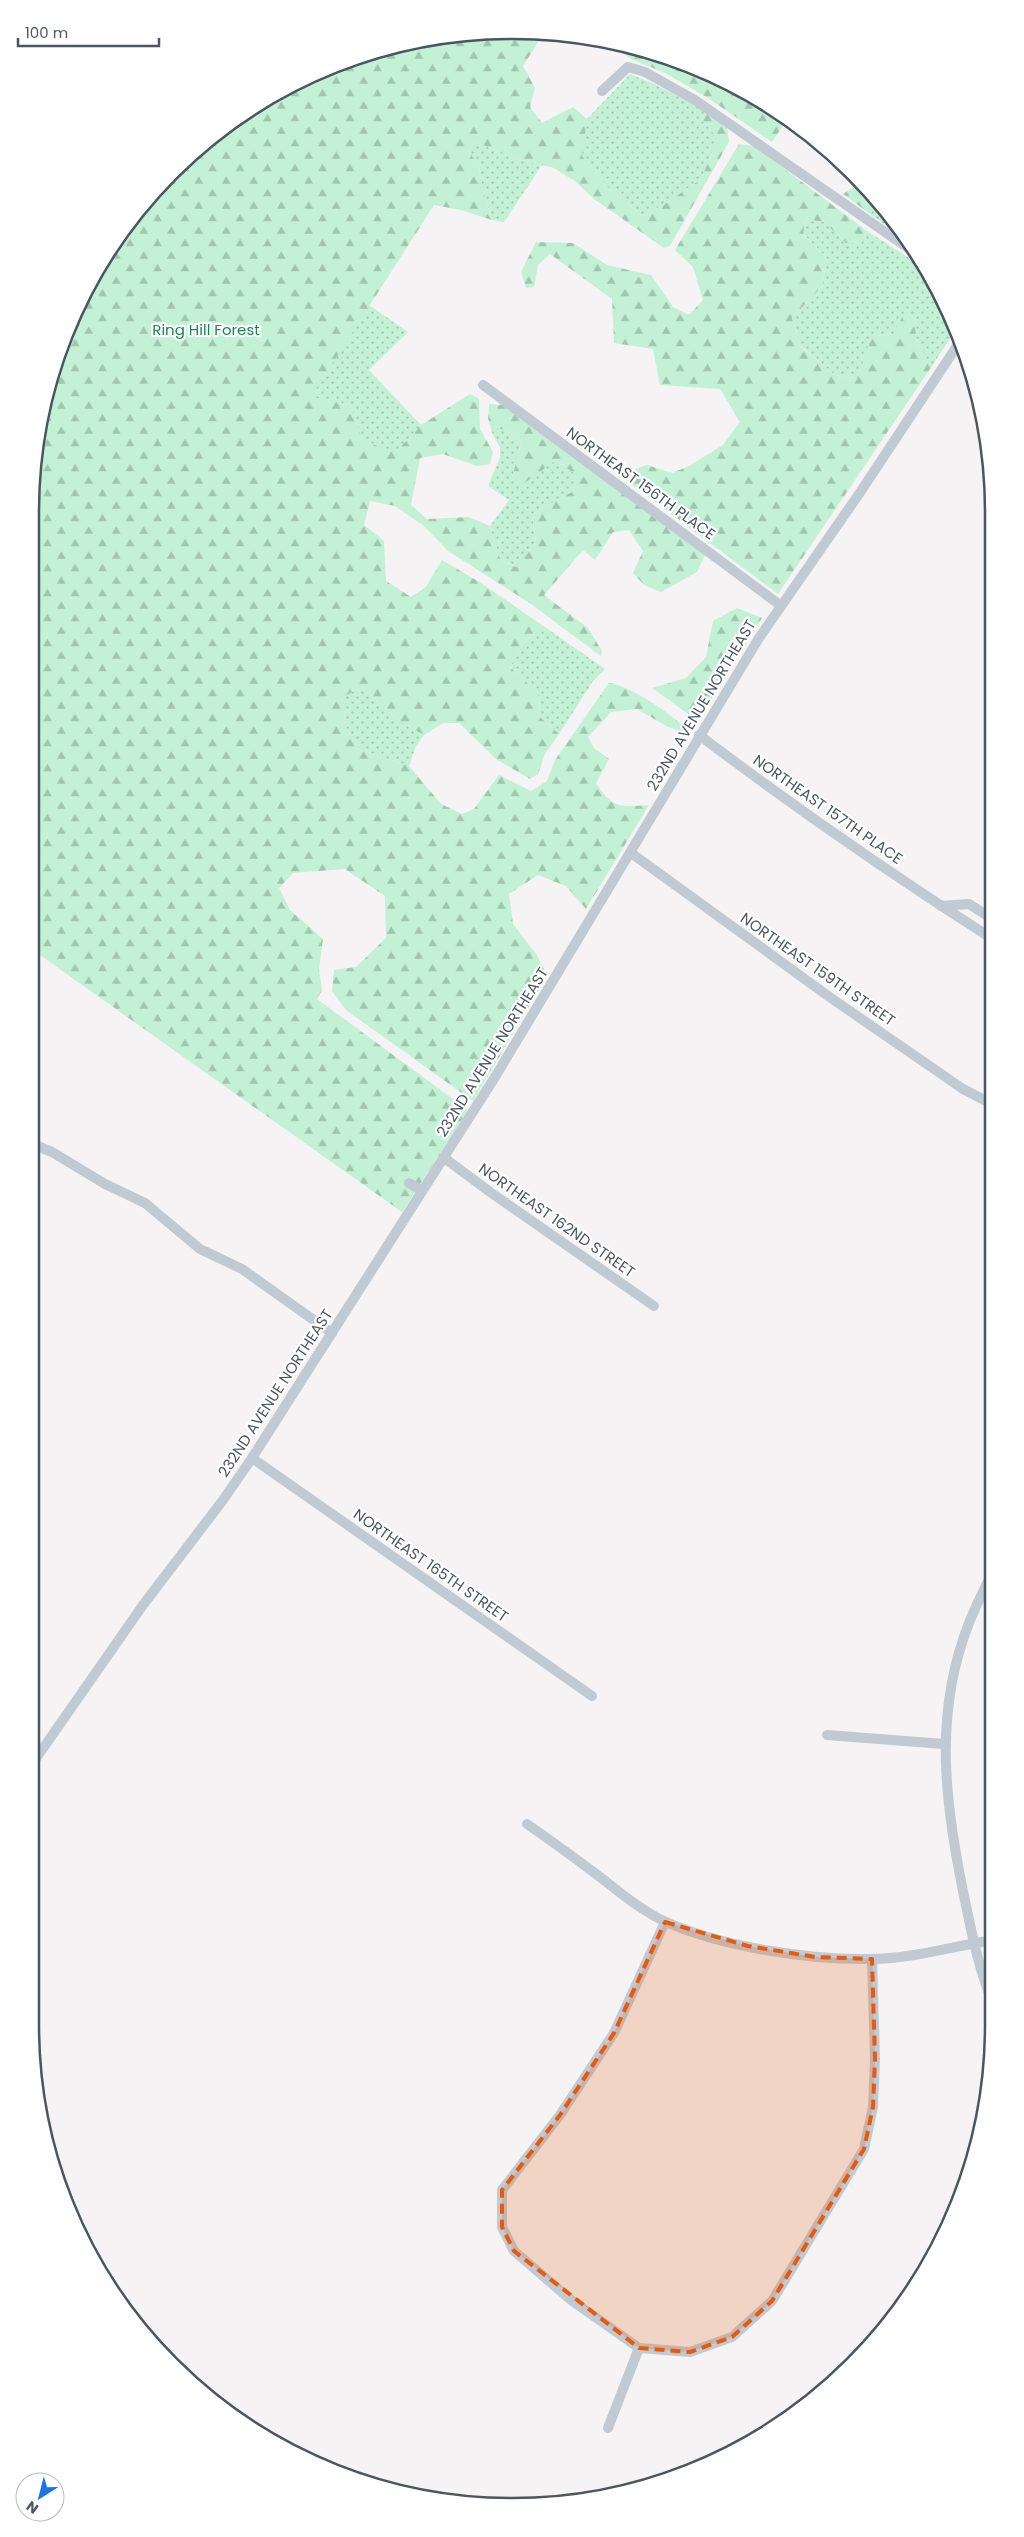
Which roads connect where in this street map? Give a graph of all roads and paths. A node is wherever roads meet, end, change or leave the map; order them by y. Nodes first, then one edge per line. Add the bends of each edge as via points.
1 (602, 91) dead end
2 (900, 243) edge
3 (956, 348) edge
4 (483, 385) dead end
5 (780, 605) junction
6 (699, 735) junction
7 (631, 853) junction
8 (941, 906) junction
9 (985, 914) edge
10 (985, 934) edge
11 (985, 1100) edge
12 (39, 1147) edge
13 (443, 1157) junction
14 (409, 1183) dead end
15 (422, 1191) junction
16 (654, 1306) dead end
17 (332, 1333) junction
18 (252, 1458) junction
19 (985, 1589) edge
20 (592, 1696) dead end
21 (827, 1735) dead end
22 (944, 1744) junction
23 (39, 1755) edge
24 (527, 1824) dead end
25 (665, 1922) junction
26 (985, 1942) edge
27 (975, 1944) junction
28 (872, 1960) junction
29 (985, 1981) edge
30 (639, 2348) junction
31 (608, 2428) dead end

1 - 2 street via 628,67 662,81 742,130
3 - 5 street, 232ND AVENUE NORTHEAST via 859,494
4 - 5 street, NORTHEAST 156TH PLACE
5 - 6 street, 232ND AVENUE NORTHEAST
6 - 7 street, 232ND AVENUE NORTHEAST
6 - 8 street, NORTHEAST 157TH PLACE via 780,796
7 - 11 street, NORTHEAST 159TH STREET via 831,998
7 - 13 street, 232ND AVENUE NORTHEAST
8 - 9 street via 969,904
8 - 10 street, NORTHEAST 157TH PLACE
12 - 17 street via 145,1203 200,1249 242,1269
13 - 15 street, 232ND AVENUE NORTHEAST
13 - 16 street, NORTHEAST 162ND STREET
14 - 15 street
15 - 17 street, 232ND AVENUE NORTHEAST
17 - 18 street, 232ND AVENUE NORTHEAST
18 - 20 street, NORTHEAST 165TH STREET
18 - 23 street, 232ND AVENUE NORTHEAST via 143,1605
19 - 22 street via 966,1632 952,1684
21 - 22 street
22 - 27 street via 948,1804
24 - 25 street
25 - 28 street via 748,1946
25 - 30 street via 614,2033 560,2115 502,2190 502,2227 514,2251 571,2300
26 - 27 street
27 - 28 street
27 - 29 street
28 - 30 street via 873,2107 864,2149 772,2301 732,2337 690,2352
30 - 31 street

